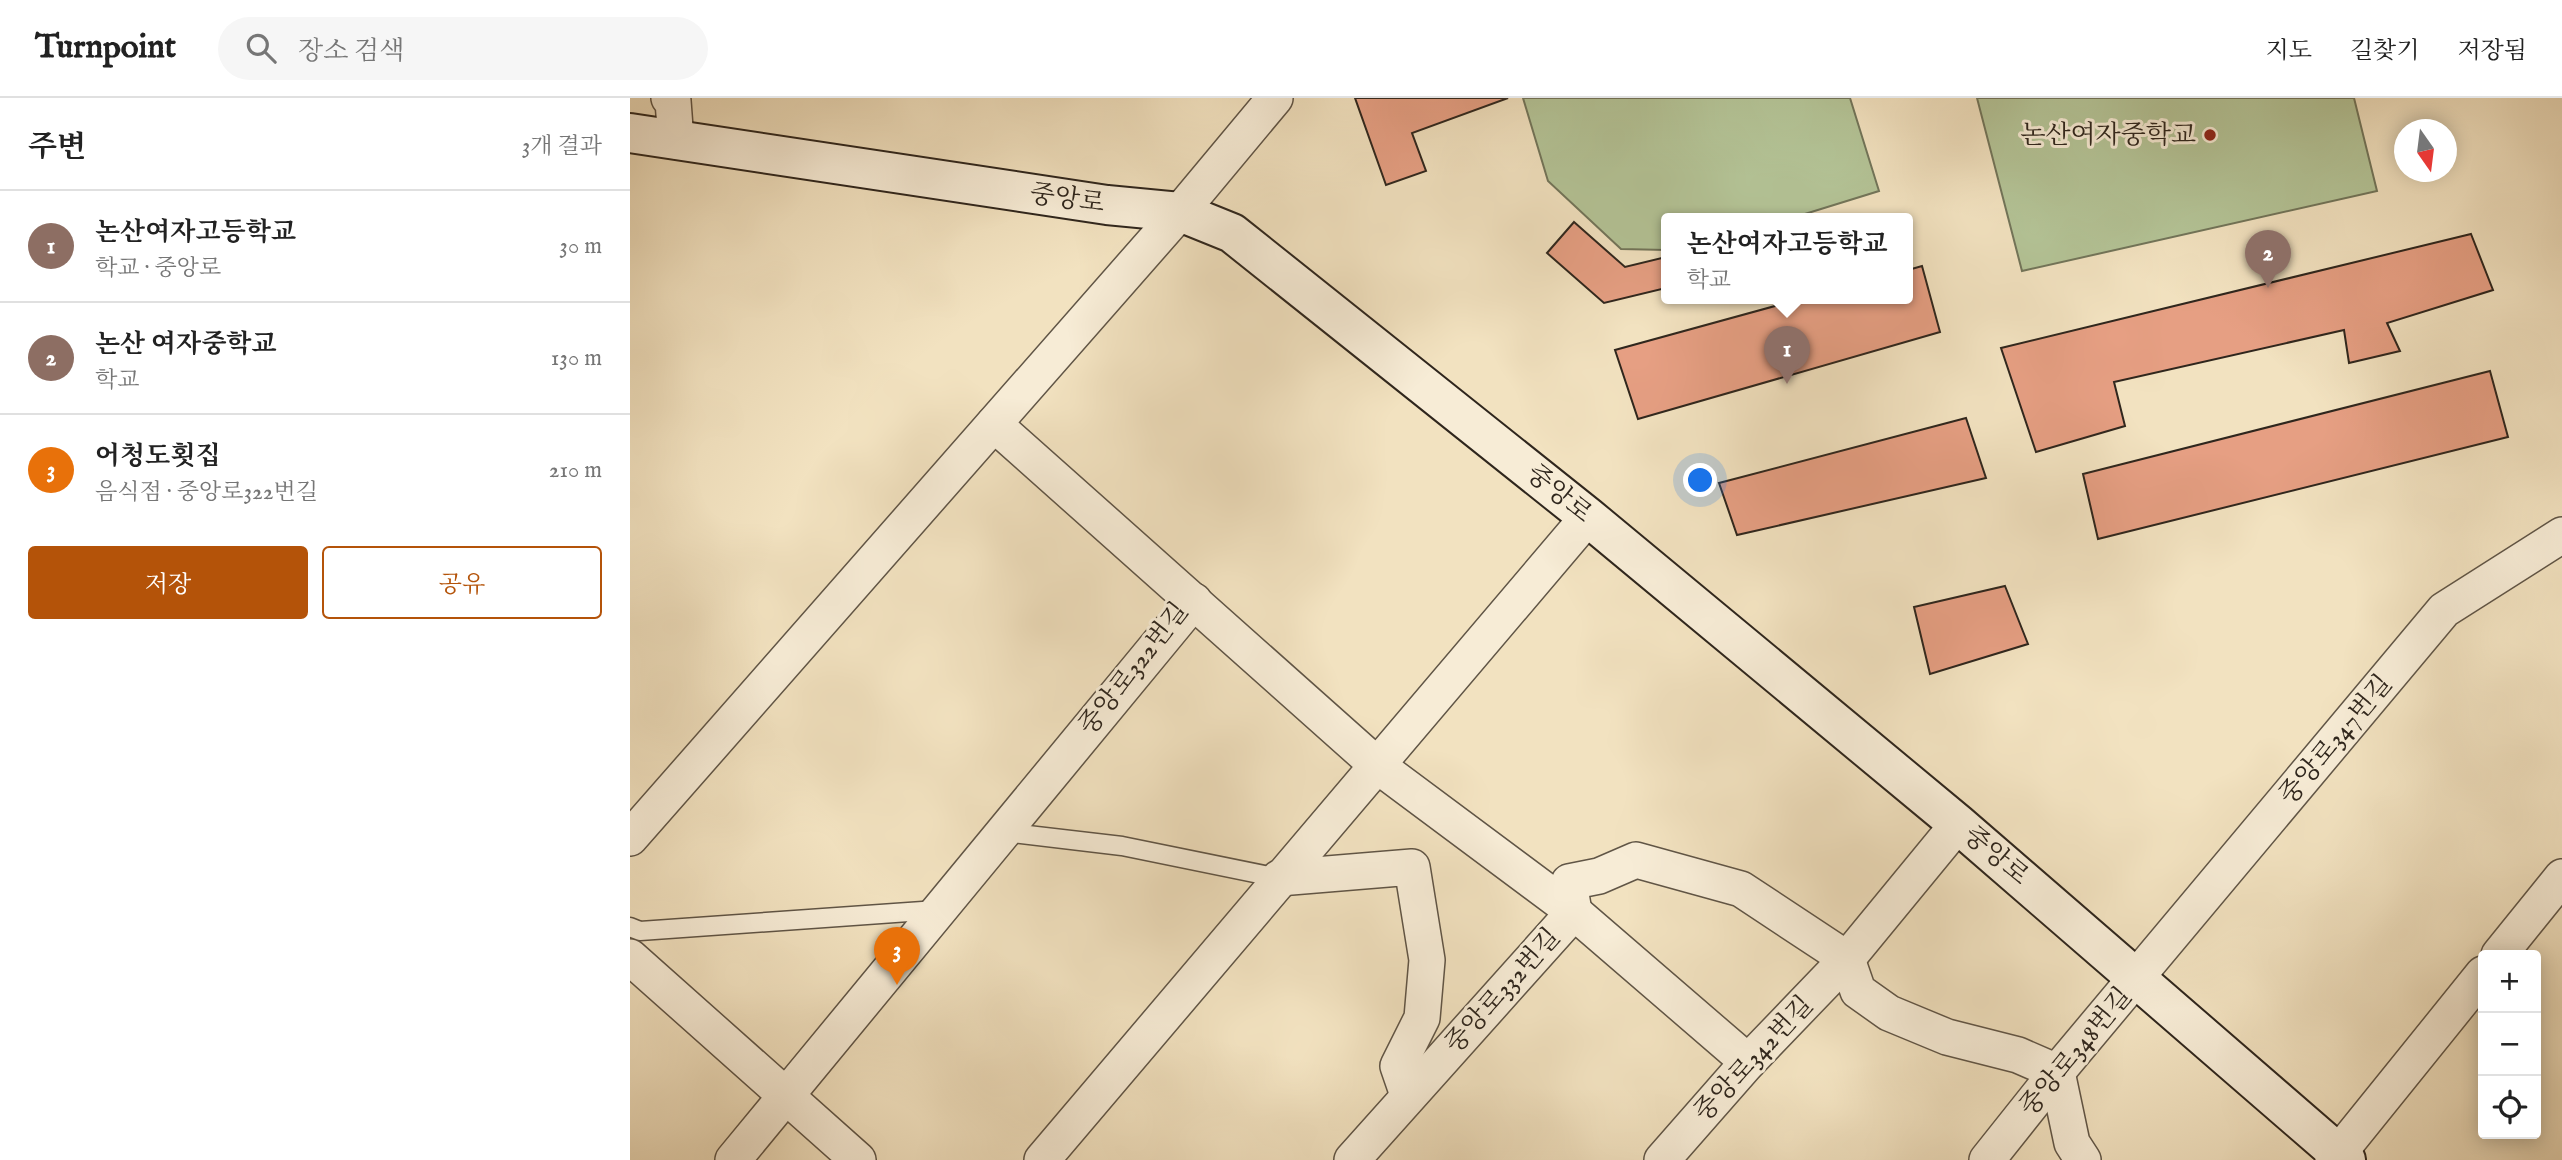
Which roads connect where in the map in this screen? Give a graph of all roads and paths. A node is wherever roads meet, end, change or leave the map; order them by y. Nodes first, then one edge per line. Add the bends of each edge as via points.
1 (669, 98) edge
2 (1275, 98) edge
3 (630, 133) edge
4 (676, 141) junction
5 (1180, 212) junction
6 (994, 424) junction
7 (1588, 517) junction
8 (2562, 535) edge
9 (1194, 601) junction
10 (1378, 766) junction
11 (1958, 824) junction
12 (1001, 832) junction
13 (630, 838) edge
14 (2562, 877) edge
15 (1279, 878) junction
16 (937, 910) junction
17 (1574, 912) junction
18 (630, 927) edge
19 (2503, 950) edge
20 (630, 957) edge
21 (1847, 958) junction
22 (2139, 978) junction
23 (2478, 980) edge
24 (1748, 1062) junction
25 (2057, 1072) junction
26 (785, 1094) junction
27 (1408, 1095) junction
28 (2077, 1151) edge
29 (2339, 1158) edge
30 (733, 1160) edge
31 (859, 1160) edge
32 (1042, 1160) edge
33 (1352, 1160) edge
34 (1662, 1160) edge
35 (1987, 1160) edge

1 - 4 street
2 - 5 street
3 - 4 street, 중앙로
4 - 5 street, 중앙로
5 - 6 street
5 - 7 street, 중앙로 via 1232,233
6 - 9 street, 중앙로322번길
6 - 13 street
7 - 10 street
7 - 11 street, 중앙로
8 - 22 street, 중앙로347번길 via 2444,611
9 - 10 street, 중앙로332번길
9 - 12 street, 중앙로322번길
10 - 15 street
10 - 17 street, 중앙로332번길
11 - 21 street, 중앙로342번길
11 - 22 street, 중앙로
12 - 15 lane, 중앙로332번길 via 1122,846
12 - 16 street, 중앙로322번길
14 - 19 street
15 - 27 street, 중앙로332번길 via 1412,867 1427,960 1422,1018 1398,1066
15 - 32 street
16 - 18 lane via 640,931
16 - 26 street, 중앙로322번길
17 - 21 street via 1569,882 1600,876 1636,860 1741,889
17 - 24 street
17 - 27 street, 중앙로332번길
20 - 26 street
21 - 24 street, 중앙로342번길
21 - 25 street via 1858,991 1889,1013
22 - 25 street, 중앙로348번길
22 - 29 street, 중앙로
23 - 29 street
24 - 34 street, 중앙로342번길
25 - 28 street
25 - 35 street, 중앙로348번길
26 - 30 street, 중앙로322번길
26 - 31 street
27 - 33 street, 중앙로332번길

